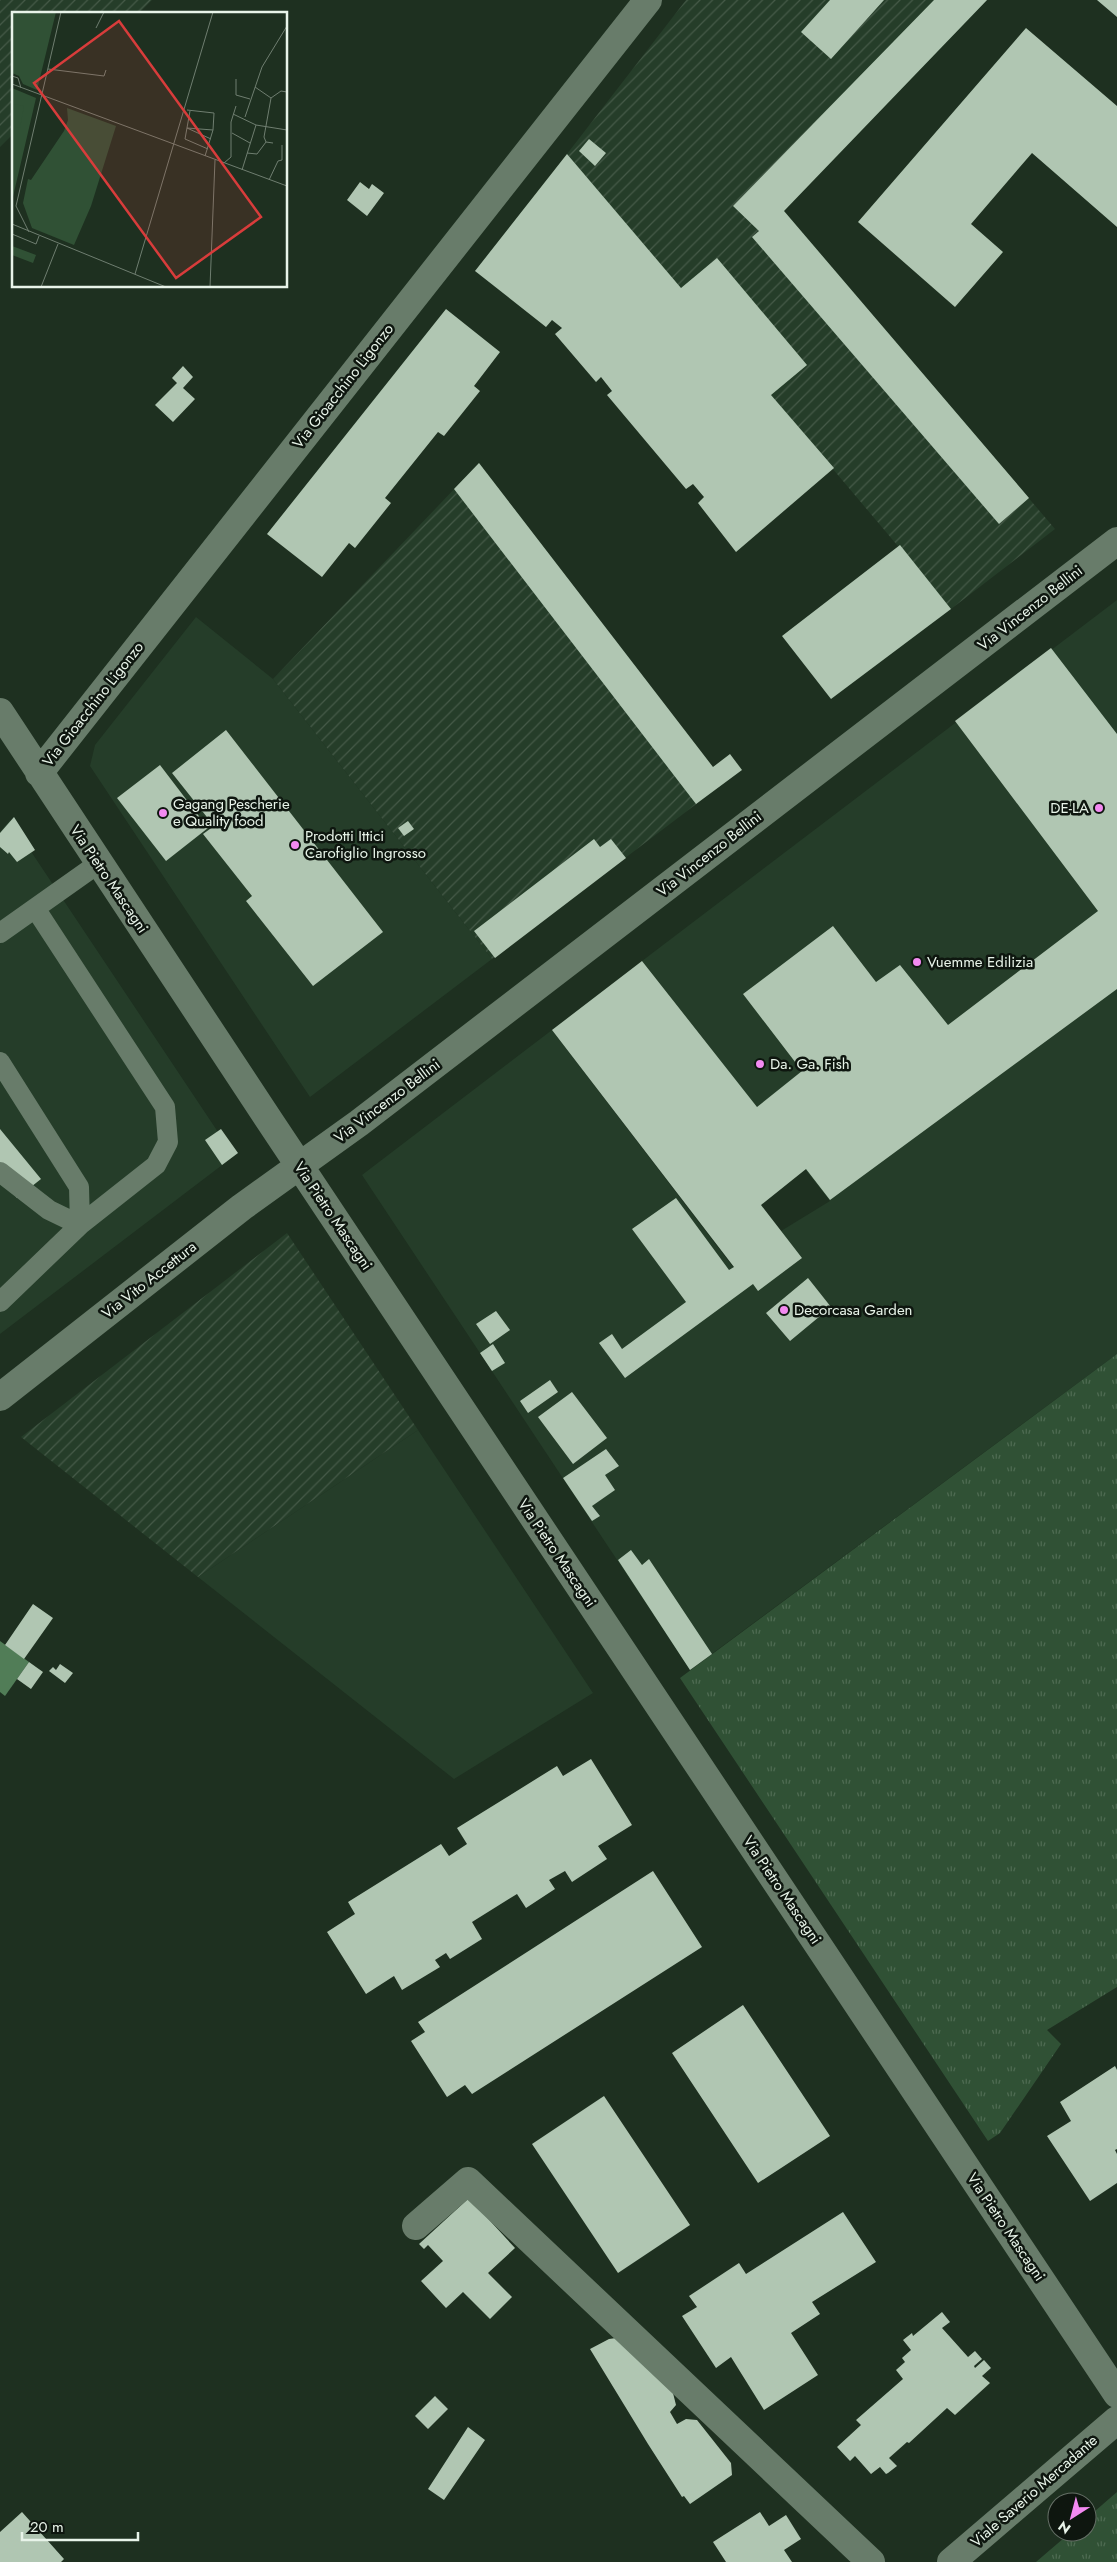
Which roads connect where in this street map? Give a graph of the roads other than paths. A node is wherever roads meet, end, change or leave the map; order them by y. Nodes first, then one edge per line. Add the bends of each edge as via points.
1 (648, 0) edge
2 (1117, 541) edge
3 (0, 712) edge
4 (39, 773) junction
5 (99, 863) junction
6 (35, 908) junction
7 (0, 933) edge
8 (0, 1062) edge
9 (300, 1166) junction
10 (0, 1172) edge
11 (80, 1225) junction
12 (0, 1302) edge
13 (0, 1397) edge
14 (416, 2226) dead end
15 (1117, 2394) edge
16 (1117, 2420) edge
17 (871, 2562) edge
18 (951, 2562) edge

1 - 4 street, Via Gioacchino Ligonzo
2 - 9 street, Via Vincenzo Bellini
3 - 4 street, Via Pietro Mascagni
4 - 5 street, Via Pietro Mascagni
5 - 6 lane
5 - 9 street, Via Pietro Mascagni
6 - 7 lane
6 - 11 lane via 165,1107 168,1142 156,1166
8 - 11 lane via 79,1187
9 - 13 street, Via Vito Accettura via 242,1207
9 - 15 street, Via Pietro Mascagni
10 - 11 lane via 49,1210
11 - 12 lane
14 - 17 street via 468,2180
16 - 18 street, Viale Saverio Mercadante

